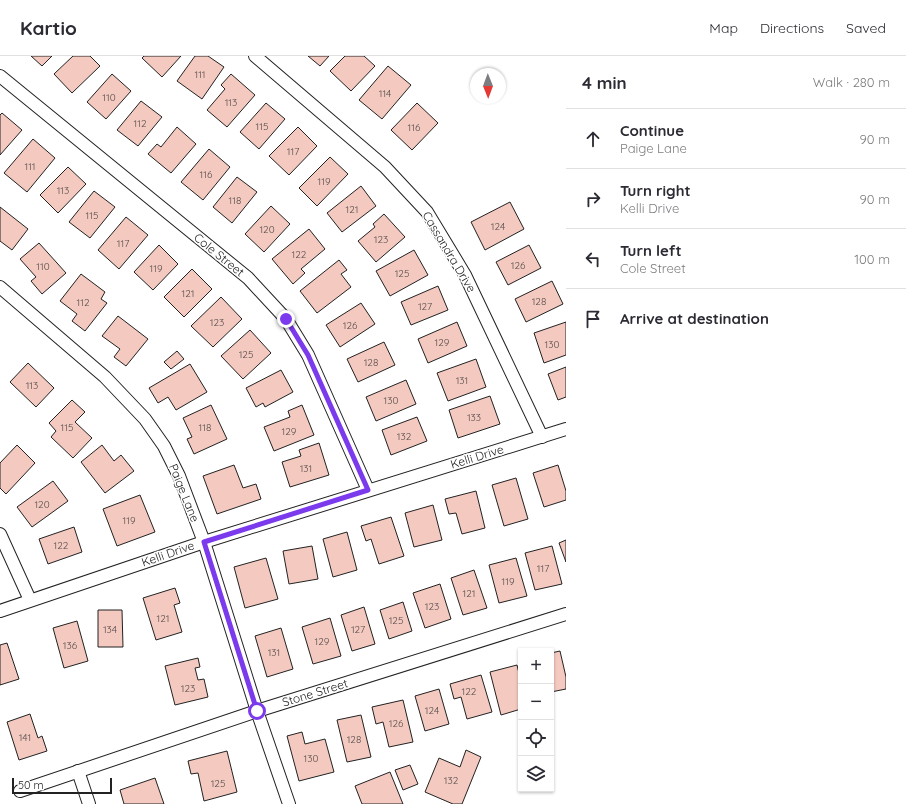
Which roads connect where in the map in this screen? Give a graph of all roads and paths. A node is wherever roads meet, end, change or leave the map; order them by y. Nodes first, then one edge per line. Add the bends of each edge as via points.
1 (254, 56) edge
2 (0, 76) edge
3 (0, 287) edge
4 (566, 429) edge
5 (542, 437) junction
6 (368, 490) junction
7 (0, 534) edge
8 (204, 542) junction
9 (30, 600) junction
10 (0, 611) edge
11 (566, 614) edge
12 (257, 711) junction
13 (78, 771) junction
14 (20, 791) dead end
15 (89, 804) edge
16 (289, 804) edge

1 - 5 street, Cassandra Drive via 385,167 427,212 465,275
2 - 6 street, Cole Street via 248,278 286,319 308,355
3 - 8 street, Paige Lane via 105,376 145,419 164,446 179,476
4 - 5 street, Kelli Drive
5 - 6 street, Kelli Drive
6 - 8 street, Kelli Drive
7 - 9 street
8 - 9 street, Kelli Drive
8 - 12 street, Paige Lane
9 - 10 street, Kelli Drive
11 - 12 street, Stone Street
12 - 13 street, Stone Street
12 - 16 street, Paige Lane
13 - 14 street, Stone Street
13 - 15 street

